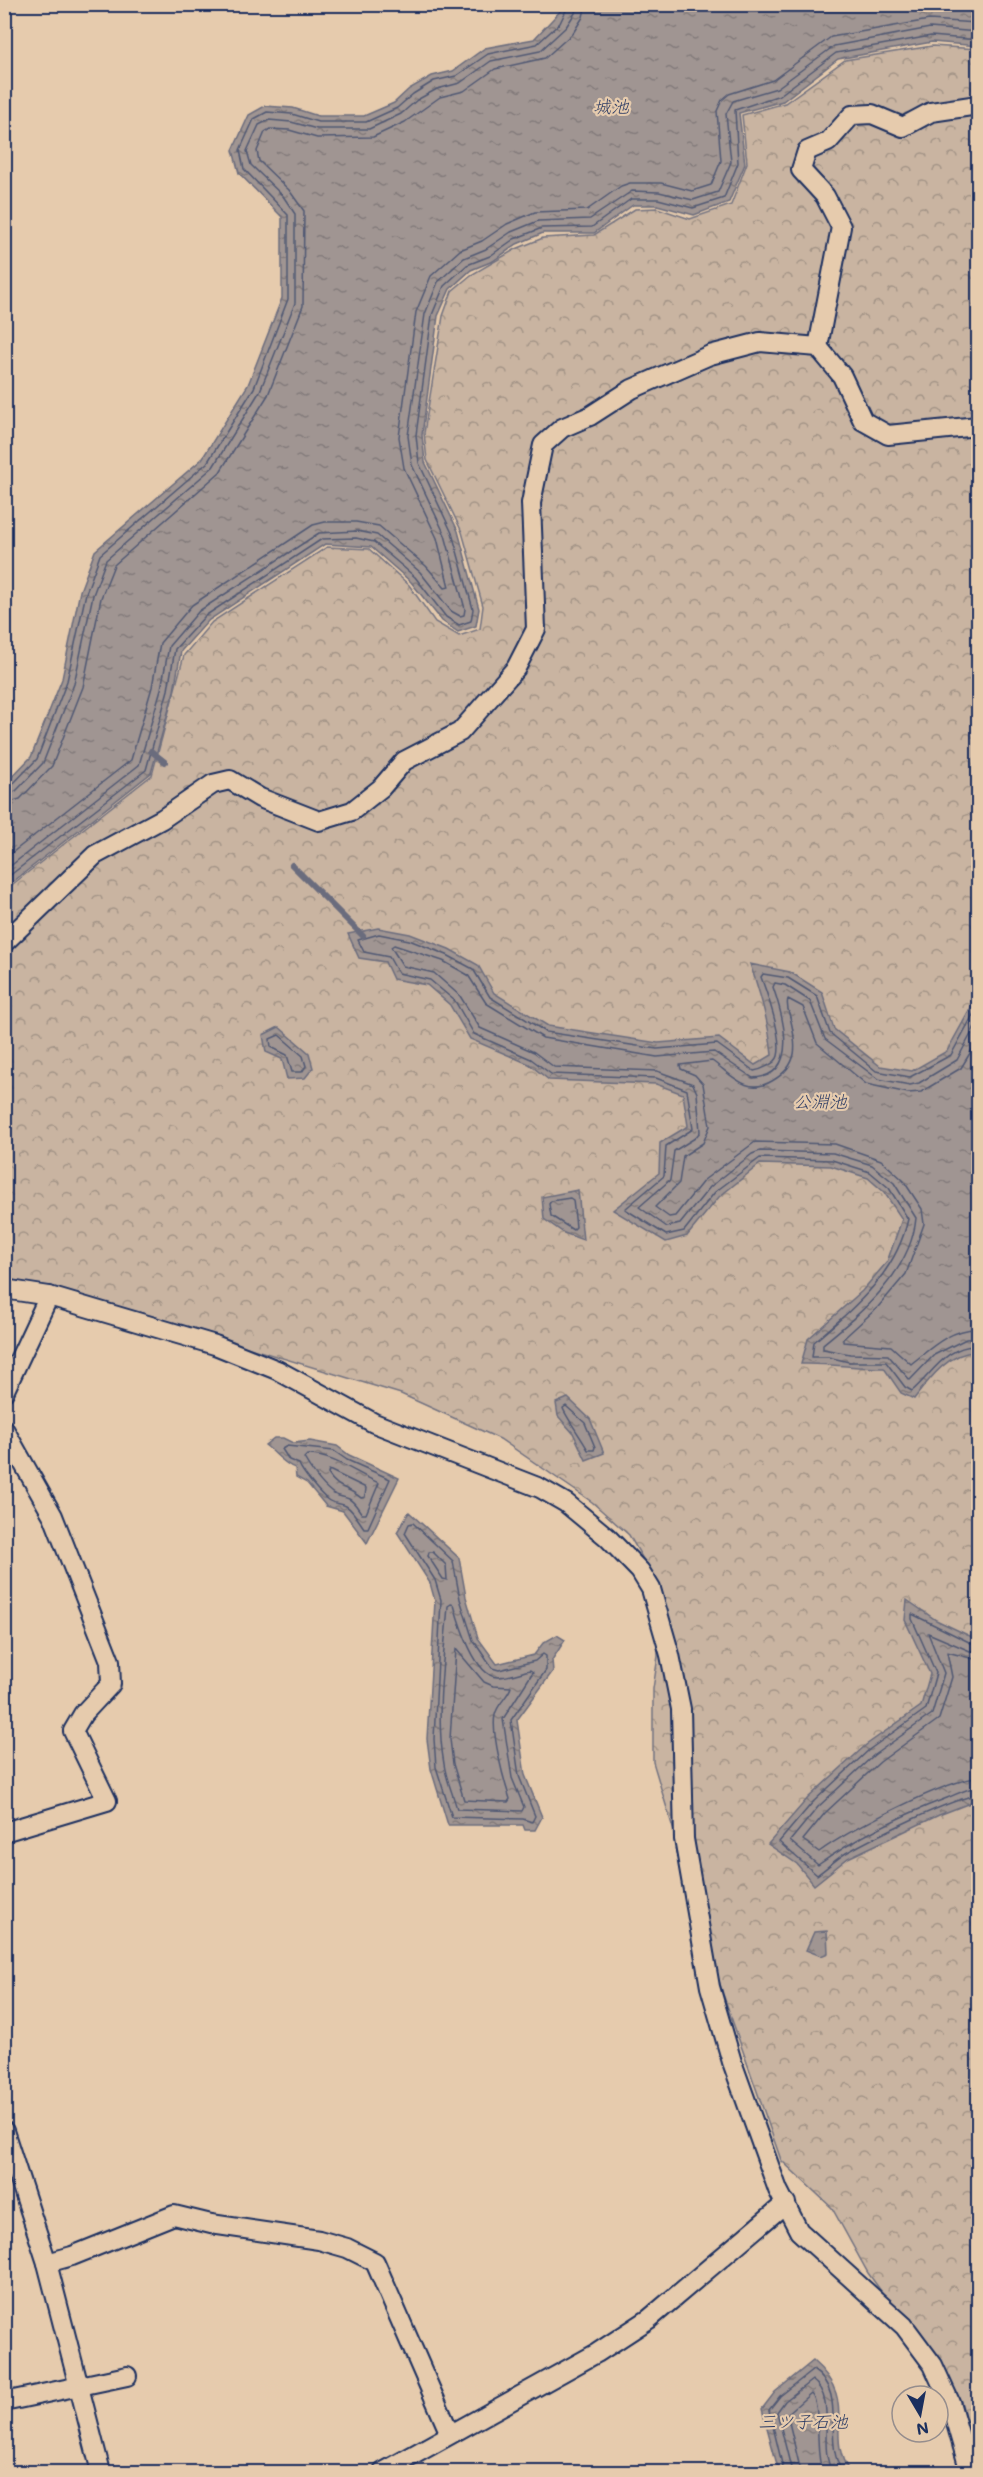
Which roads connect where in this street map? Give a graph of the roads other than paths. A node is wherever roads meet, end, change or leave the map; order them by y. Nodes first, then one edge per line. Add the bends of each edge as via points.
1 (978, 105) edge
2 (818, 347) junction
3 (978, 426) edge
4 (4, 943) edge
5 (4, 1289) edge
6 (49, 1296) junction
7 (4, 1392) edge
8 (4, 1429) edge
9 (4, 1832) edge
10 (4, 2131) edge
11 (786, 2203) junction
12 (48, 2263) junction
13 (127, 2376) dead end
14 (80, 2386) junction
15 (4, 2402) edge
16 (450, 2434) junction
17 (393, 2470) edge
18 (101, 2472) edge
19 (970, 2472) edge

1 - 2 street via 931,112 903,127 872,114 852,115 828,142 807,151 801,170 825,196 841,227
2 - 3 street via 842,376 863,421 888,435
2 - 4 street via 760,342 710,356 632,388 590,416 562,428 543,445 531,503 536,629 516,668 460,732 404,761 381,788 352,811 319,821 260,798 230,780 213,784 162,819 95,855
5 - 6 street
6 - 7 street
6 - 11 street via 216,1345 277,1370 374,1423 540,1488 599,1530 640,1571 651,1589 681,1709 684,1839 710,1987 732,2062
8 - 9 street via 53,1516 110,1661 111,1684 73,1731 107,1801
10 - 12 street
11 - 16 street via 649,2319 597,2353
11 - 19 street via 799,2230 904,2326 933,2365 950,2402
12 - 14 street
12 - 16 street via 174,2215 347,2248 375,2262
13 - 14 street
14 - 15 street
14 - 18 street
16 - 17 street

